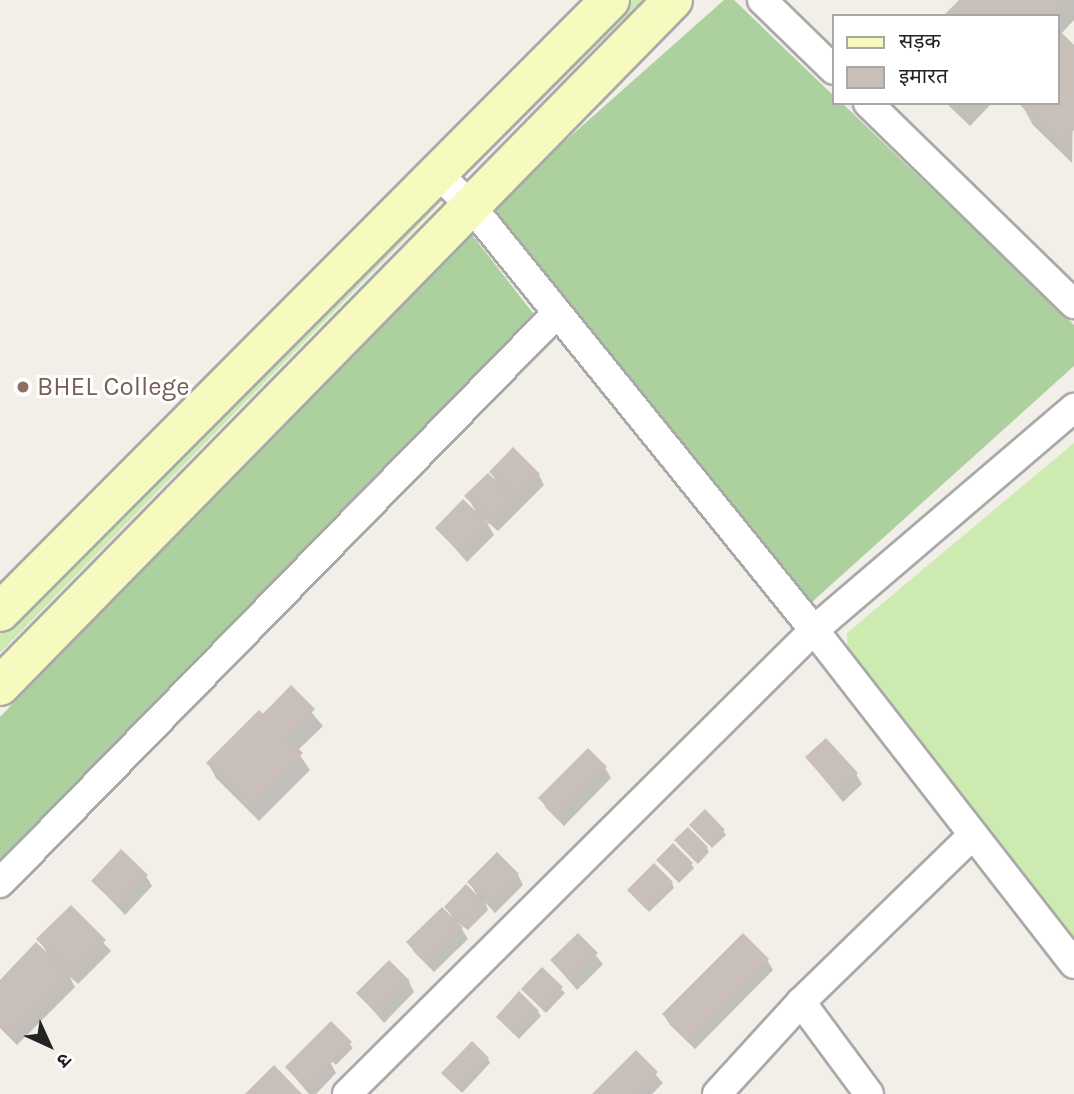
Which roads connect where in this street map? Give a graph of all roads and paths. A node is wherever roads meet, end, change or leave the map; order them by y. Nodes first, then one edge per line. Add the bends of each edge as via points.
1 (610, 0) edge
2 (673, 0) edge
3 (762, 0) edge
4 (832, 68) edge
5 (870, 105) edge
6 (437, 173) junction
7 (471, 206) junction
8 (1074, 304) edge
9 (555, 315) junction
10 (1074, 408) edge
11 (0, 612) edge
12 (814, 630) junction
13 (0, 686) edge
14 (973, 835) junction
15 (0, 883) edge
16 (1074, 964) edge
17 (801, 1002) junction
18 (347, 1094) edge
19 (717, 1094) edge
20 (869, 1094) edge

1 - 6 main road
2 - 7 main road
3 - 4 street
5 - 8 street
6 - 7 street
6 - 11 main road
7 - 9 street
7 - 13 main road
9 - 12 street
9 - 15 street
10 - 12 street
12 - 14 street
12 - 18 street
14 - 16 street
14 - 17 street
17 - 19 street
17 - 20 street

